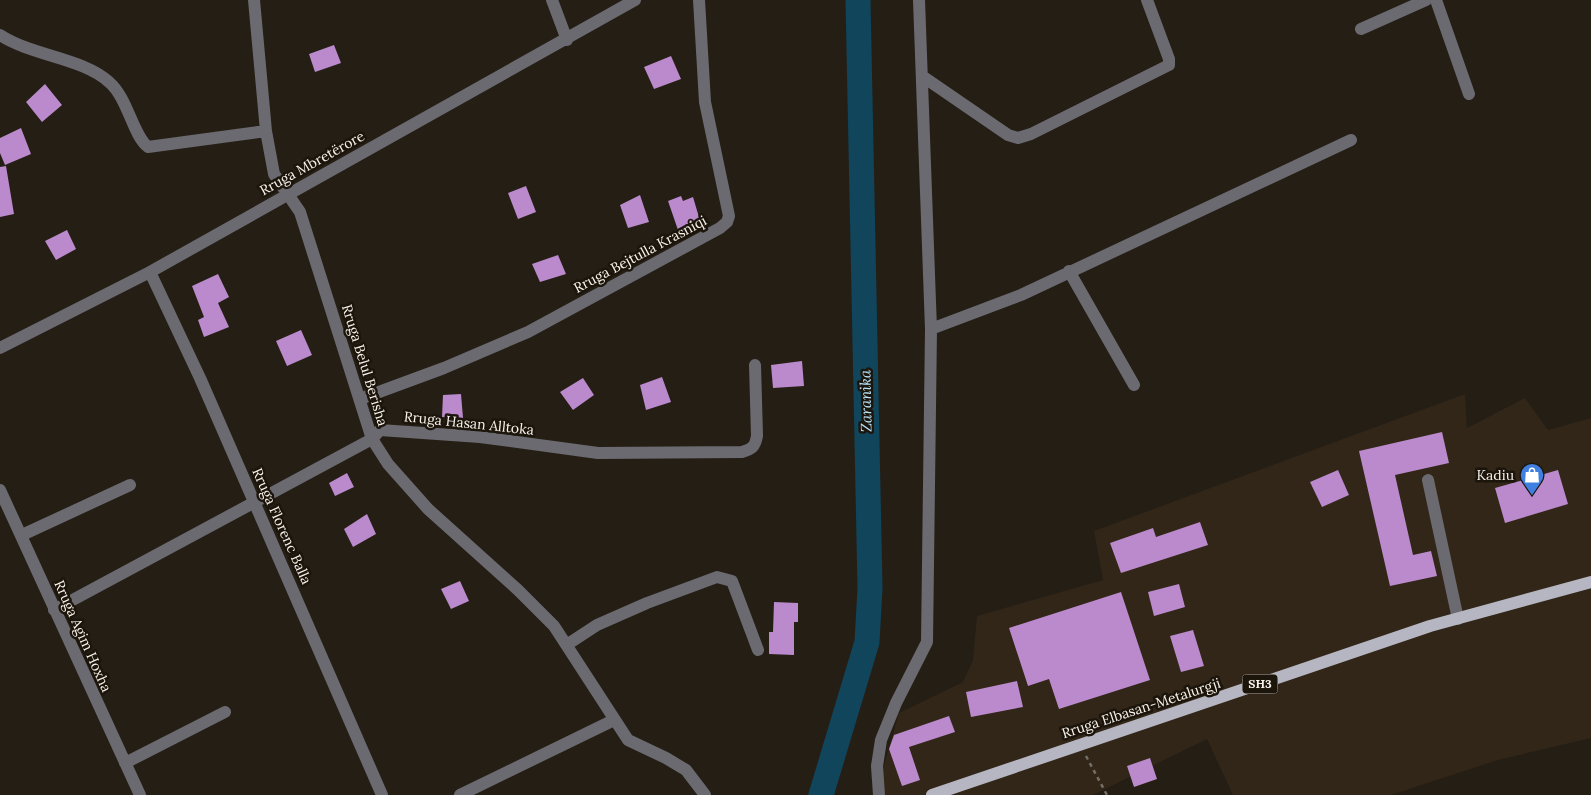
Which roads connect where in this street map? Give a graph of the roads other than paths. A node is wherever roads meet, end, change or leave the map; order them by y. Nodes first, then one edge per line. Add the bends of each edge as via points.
1 (254, 0) edge
2 (552, 0) edge
3 (636, 0) edge
4 (699, 0) edge
5 (920, 0) edge
6 (1148, 0) edge
7 (1426, 0) edge
8 (1436, 0) edge
9 (1361, 29) dead end
10 (0, 35) edge
11 (567, 40) junction
12 (922, 76) junction
13 (1469, 94) dead end
14 (266, 131) junction
15 (1351, 140) dead end
16 (288, 193) junction
17 (1070, 271) junction
18 (150, 272) junction
19 (931, 328) junction
20 (0, 348) edge
21 (755, 365) dead end
22 (1134, 384) dead end
23 (360, 399) junction
24 (372, 439) junction
25 (1428, 480) dead end
26 (130, 485) dead end
27 (0, 490) edge
28 (255, 502) junction
29 (22, 535) junction
30 (1591, 582) edge
31 (54, 610) junction
32 (1458, 619) junction
33 (568, 644) junction
34 (758, 650) dead end
35 (225, 712) dead end
36 (614, 720) junction
37 (125, 763) junction
38 (140, 795) edge
39 (382, 795) edge
40 (460, 795) edge
41 (704, 795) edge
42 (879, 795) edge
43 (932, 795) edge

1 - 14 street, Rruga Belul Berisha
2 - 11 street
3 - 11 street, Rruga Mbretërore
4 - 23 street, Rruga Bejtulla Krasniqi via 705,102 729,216 727,222 528,332
5 - 12 street
6 - 12 street via 1169,66 1031,134 1018,138 1008,135
7 - 9 street
8 - 13 street
10 - 14 street via 19,46 84,68 108,80 148,147
11 - 16 street, Rruga Mbretërore
12 - 19 street
14 - 16 street, Rruga Belul Berisha via 274,174
15 - 17 street
16 - 18 street, Rruga Mbretërore
16 - 23 street, Rruga Belul Berisha via 303,221
17 - 19 street via 1021,295
17 - 22 street
18 - 20 street, Rruga Mbretërore
18 - 28 street, Rruga Florenc Balla
19 - 42 street via 927,642 881,740 877,766
21 - 24 street, Rruga Hasan Alltoka via 757,436 755,445 742,452 598,452 480,437 386,430 380,430
23 - 24 street, Rruga Belul Berisha
24 - 28 street, Rruga Hasan Alltoka
24 - 33 street, Rruga Belul Berisha via 388,464 428,509 518,590
25 - 32 street
26 - 29 street
27 - 29 street, Rruga Agim Hoxha
28 - 31 street, Rruga Hasan Alltoka
28 - 39 street, Rruga Florenc Balla
29 - 31 street, Rruga Agim Hoxha
30 - 32 main road, Rruga Elbasan-Metalurgji / SH3
31 - 37 street, Rruga Agim Hoxha
32 - 43 main road, Rruga Elbasan-Metalurgji / SH3
33 - 34 street via 597,625 630,610 717,577 732,581
33 - 36 street, Rruga Belul Berisha
35 - 37 street
36 - 40 street
36 - 41 street, Rruga Belul Berisha via 628,740 686,770
37 - 38 street, Rruga Agim Hoxha

